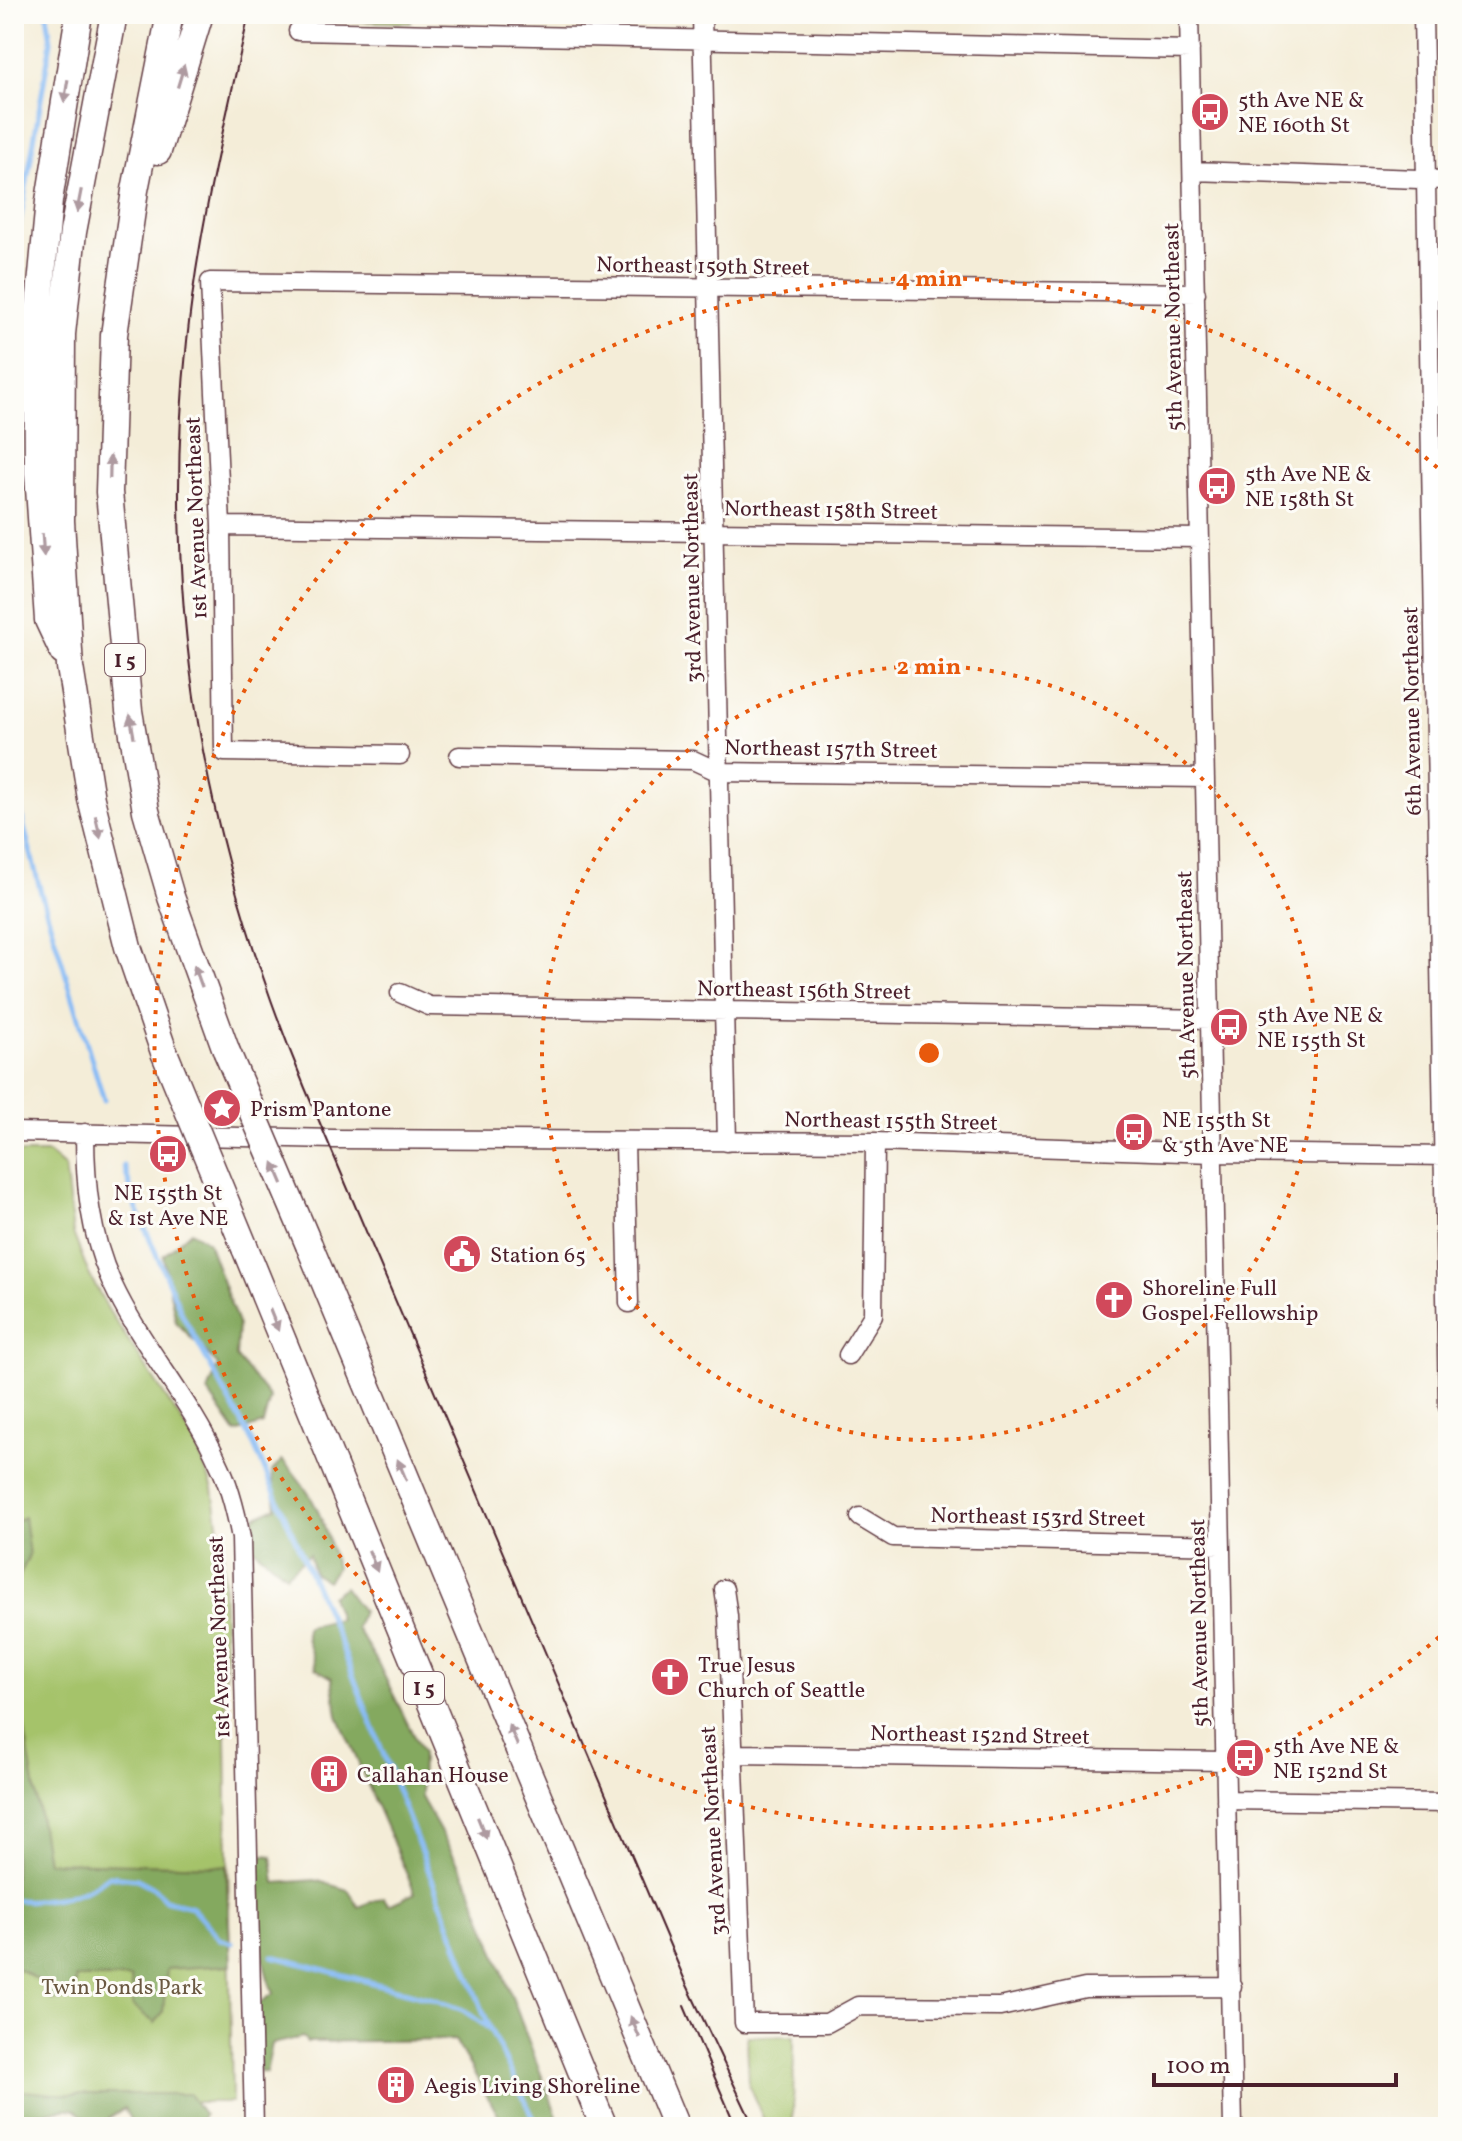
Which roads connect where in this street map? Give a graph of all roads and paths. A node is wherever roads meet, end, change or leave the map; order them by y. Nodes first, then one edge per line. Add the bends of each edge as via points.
1 (79, 14) edge
2 (114, 14) edge
3 (170, 14) edge
4 (200, 14) edge
5 (702, 14) edge
6 (1189, 14) edge
7 (1423, 14) edge
8 (298, 31) dead end
9 (702, 39) junction
10 (1190, 50) junction
11 (1193, 171) junction
12 (1427, 180) junction
13 (1448, 180) edge
14 (125, 257) junction
15 (210, 282) joint
16 (707, 289) junction
17 (1196, 293) junction
18 (221, 526) junction
19 (714, 532) junction
20 (1200, 538) junction
21 (70, 667) junction
22 (400, 755) dead end
23 (459, 756) dead end
24 (719, 772) junction
25 (1205, 778) junction
26 (400, 993) dead end
27 (725, 1012) junction
28 (1210, 1019) junction
29 (14, 1132) edge
30 (85, 1133) junction
31 (625, 1142) junction
32 (727, 1142) junction
33 (875, 1142) junction
34 (1214, 1153) junction
35 (1445, 1156) edge
36 (629, 1303) dead end
37 (848, 1355) dead end
38 (1448, 1407) edge
39 (860, 1517) dead end
40 (1220, 1545) junction
41 (724, 1589) dead end
42 (733, 1754) junction
43 (1225, 1761) junction
44 (1226, 1800) junction
45 (1448, 1803) edge
46 (1232, 1987) junction
47 (254, 2127) edge
48 (604, 2127) edge
49 (678, 2127) edge
50 (1233, 2127) edge

1 -> 21 highway via 49,201 37,327 38,473 48,620
2 -> 21 highway, I 5 via 73,232 62,334 61,521
3 - 14 highway, I 5
14 -> 4 highway
5 - 9 street, 3rd Avenue Northeast
6 - 10 street, 5th Avenue Northeast
7 - 12 street, 6th Avenue Northeast
8 - 9 street
9 - 10 street
9 - 16 street, 3rd Avenue Northeast
10 - 11 street, 5th Avenue Northeast
11 - 12 street
11 - 17 street, 5th Avenue Northeast
12 - 13 street
12 - 35 street, 6th Avenue Northeast
49 -> 14 highway, I 5, bridge via 226,1050 171,897 146,811 129,711 109,492 114,335
15 - 16 street, Northeast 159th Street
15 - 18 street, 1st Avenue Northeast
16 - 17 street, Northeast 159th Street
16 - 19 street, 3rd Avenue Northeast
17 - 20 street, 5th Avenue Northeast
18 - 19 street, Northeast 158th Street
18 - 22 street, 1st Avenue Northeast via 224,752
19 - 20 street, Northeast 158th Street
19 - 24 street, 3rd Avenue Northeast
20 - 25 street, 5th Avenue Northeast
21 -> 48 highway, I 5, bridge via 109,877 164,1052
23 - 24 street, Northeast 157th Street via 693,760
24 - 25 street, Northeast 157th Street
24 - 27 street, 3rd Avenue Northeast
25 - 28 street, 5th Avenue Northeast
26 - 27 street, Northeast 156th Street via 429,1006
27 - 28 street, Northeast 156th Street
27 - 32 street, 3rd Avenue Northeast
28 - 34 street, 5th Avenue Northeast
29 - 30 street, Northeast 155th Street
30 - 31 street, Northeast 155th Street
30 - 47 street, 1st Avenue Northeast via 87,1197 110,1280 218,1461 241,1538
31 - 32 street, Northeast 155th Street
31 - 36 street
32 - 33 street, Northeast 155th Street
33 - 34 street, Northeast 155th Street
33 - 37 street via 873,1315
34 - 35 street, Northeast 155th Street
34 - 40 street, 5th Avenue Northeast
35 - 38 street, 6th Avenue Northeast
39 - 40 street, Northeast 153rd Street via 893,1537
40 - 43 street, 5th Avenue Northeast
41 - 42 street, 3rd Avenue Northeast
42 - 43 street, Northeast 152nd Street
42 - 46 street, 3rd Avenue Northeast via 744,2023 827,2023 858,2006 1000,2007 1085,1988
43 - 44 street, 5th Avenue Northeast
44 - 45 street
44 - 46 street, 5th Avenue Northeast
46 - 50 street, 5th Avenue Northeast

